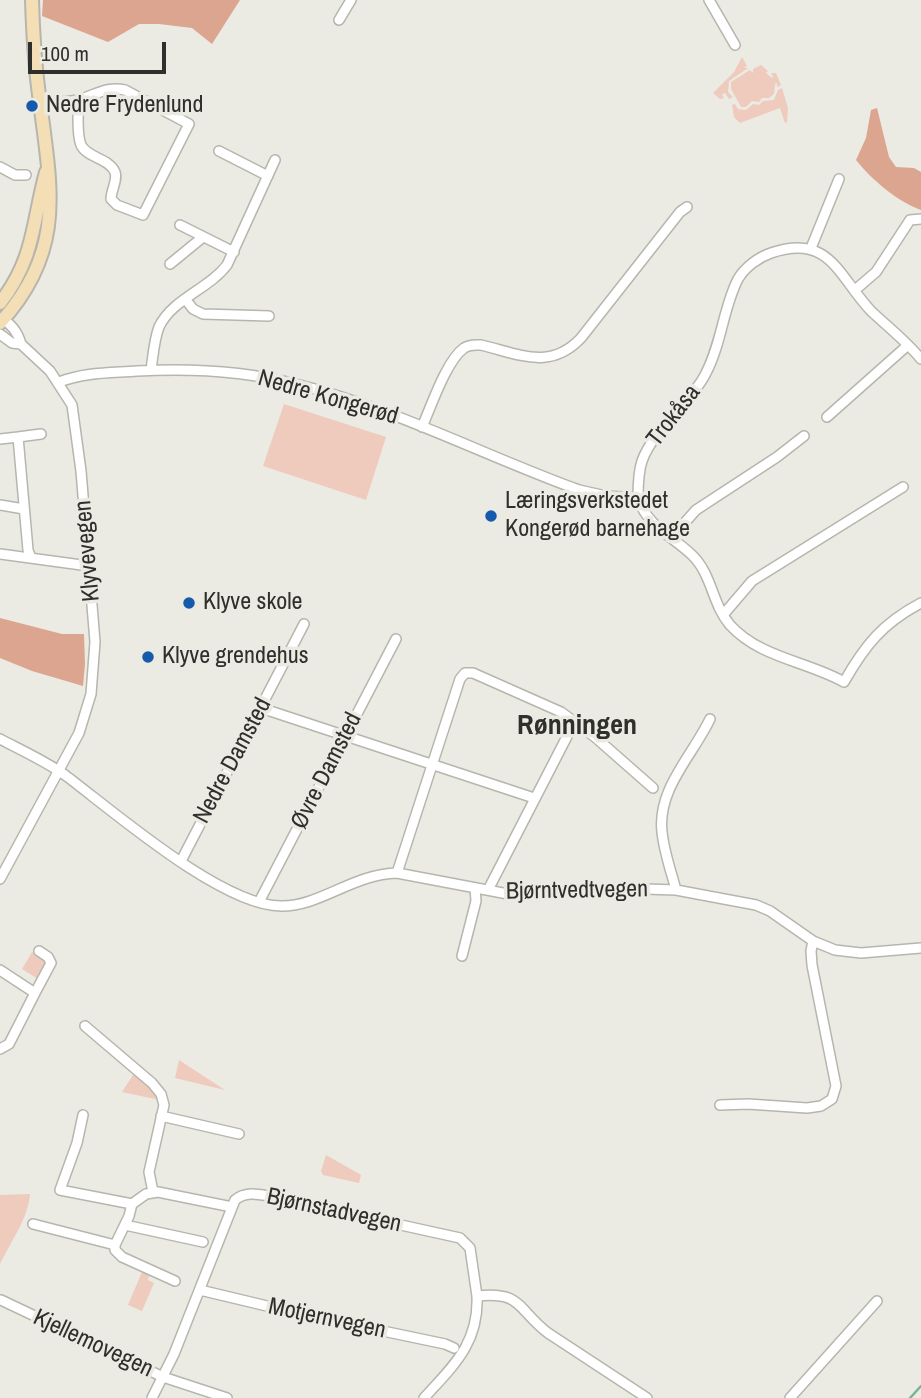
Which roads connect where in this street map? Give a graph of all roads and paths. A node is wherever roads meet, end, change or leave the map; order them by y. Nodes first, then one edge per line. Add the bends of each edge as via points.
1 (32, 0) edge
2 (351, 0) edge
3 (709, 0) edge
4 (339, 20) dead end
5 (735, 45) dead end
6 (78, 100) junction
7 (40, 103) junction
8 (219, 151) dead end
9 (275, 160) dead end
10 (0, 167) edge
11 (47, 168) junction
12 (26, 176) dead end
13 (268, 176) junction
14 (839, 179) dead end
15 (687, 207) dead end
16 (921, 219) edge
17 (180, 225) dead end
18 (203, 237) junction
19 (811, 248) junction
20 (234, 252) junction
21 (170, 264) dead end
22 (855, 290) junction
23 (186, 300) junction
24 (0, 303) edge
25 (269, 316) dead end
26 (1, 320) edge
27 (0, 334) edge
28 (21, 344) junction
29 (908, 345) junction
30 (920, 355) edge
31 (150, 370) junction
32 (59, 382) junction
33 (827, 417) dead end
34 (422, 427) junction
35 (41, 434) dead end
36 (804, 436) dead end
37 (18, 437) junction
38 (0, 439) edge
39 (903, 487) dead end
40 (638, 498) junction
41 (0, 505) edge
42 (24, 509) junction
43 (671, 538) junction
44 (0, 554) edge
45 (32, 558) junction
46 (89, 566) junction
47 (921, 603) edge
48 (723, 615) junction
49 (304, 624) dead end
50 (396, 639) dead end
51 (261, 708) junction
52 (710, 719) dead end
53 (575, 721) junction
54 (345, 737) junction
55 (0, 738) edge
56 (432, 765) junction
57 (57, 770) junction
58 (653, 788) dead end
59 (534, 798) junction
60 (181, 861) junction
61 (397, 873) junction
62 (0, 879) edge
63 (475, 888) junction
64 (488, 890) junction
65 (676, 890) junction
66 (259, 902) junction
67 (813, 941) junction
68 (921, 948) edge
69 (39, 951) dead end
70 (461, 956) dead end
71 (0, 970) edge
72 (35, 993) junction
73 (85, 1027) dead end
74 (3, 1048) edge
75 (720, 1105) dead end
76 (83, 1115) dead end
77 (161, 1116) junction
78 (239, 1134) dead end
79 (153, 1192) junction
80 (132, 1204) junction
81 (232, 1207) junction
82 (33, 1224) dead end
83 (125, 1224) junction
84 (203, 1242) dead end
85 (115, 1245) junction
86 (175, 1280) dead end
87 (200, 1290) junction
88 (477, 1296) junction
89 (1, 1300) edge
90 (877, 1301) dead end
91 (454, 1348) dead end
92 (163, 1377) junction
93 (152, 1398) edge
94 (227, 1398) edge
95 (425, 1398) edge
96 (647, 1398) edge
97 (790, 1398) edge

1 - 7 main road, Klyvevegen
2 - 4 street
3 - 5 street
6 - 6 street via 116,88 190,124 143,215 111,199 115,172 83,148
6 - 7 street
7 - 11 main road, Klyvevegen
8 - 13 street
9 - 13 street
10 - 12 street
11 - 24 main road, Klyvevegen via 30,248
11 - 26 main road, Klyvevegen via 51,187 45,246 27,286
13 - 20 street
14 - 19 street
15 - 34 street, Nedre Kongerød via 566,352 543,358 481,345 464,348 449,367
16 - 22 street via 911,219 876,272
17 - 18 street
18 - 20 street
18 - 21 street
19 - 22 street via 832,261
19 - 40 street, Trokåsa via 767,254 739,277 704,377 643,459
20 - 23 street via 223,270
22 - 29 street
23 - 25 street via 204,314
23 - 31 street via 158,329
26 - 28 street, Klyvevegen via 19,336
27 - 28 street, Klyvevegen
28 - 32 street, Klyvevegen
29 - 30 street
29 - 33 street
31 - 32 street, Nedre Kongerød via 77,375
31 - 34 street, Nedre Kongerød via 215,371 296,384
32 - 46 street, Klyvevegen via 76,422
34 - 40 street via 579,489
35 - 37 street
36 - 43 street via 705,503
37 - 38 street
37 - 42 street
39 - 48 street via 752,581
40 - 43 street via 649,519
41 - 42 street
42 - 45 street
43 - 48 street via 702,568
44 - 45 street
45 - 46 street
46 - 57 street, Klyvevegen via 94,642 91,694 79,733
47 - 48 street via 876,634 844,682 767,651 738,633
49 - 51 street, Nedre Damsted
50 - 54 street, Øvre Damsted
51 - 54 street
51 - 60 street, Nedre Damsted
52 - 65 street via 673,780 661,820
53 - 56 street via 551,706 465,673
53 - 58 street
53 - 59 street
54 - 56 street
54 - 66 street, Øvre Damsted
55 - 57 street, Bjørntvedtvegen
56 - 59 street
56 - 61 street
57 - 60 street, Bjørntvedtvegen
57 - 62 street, Klyvevegen
59 - 64 street
60 - 66 street, Bjørntvedtvegen
61 - 63 street, Bjørntvedtvegen
61 - 66 street, Bjørntvedtvegen via 371,876 302,904
63 - 64 street, Bjørntvedtvegen
63 - 70 street via 476,901
64 - 65 street, Bjørntvedtvegen via 521,895 614,887
65 - 67 street, Bjørntvedtvegen via 756,905
67 - 68 street, Bjørntvedtvegen via 846,952
67 - 75 street via 812,965 835,1093 827,1103 807,1108
69 - 72 street via 51,963
71 - 72 street
72 - 74 street
73 - 77 street via 158,1089 163,1099
76 - 80 street via 60,1189
77 - 78 street
77 - 79 street via 149,1172
79 - 80 street
79 - 81 street
80 - 83 street
81 - 87 street, Bjørnstadvegen
81 - 88 street, Bjørnstadvegen via 245,1194 269,1196 460,1238 470,1248
82 - 85 street
83 - 84 street
83 - 85 street
85 - 86 street via 122,1257
87 - 91 street, Motjernvegen
87 - 92 street, Bjørnstadvegen
88 - 95 street, Bjørnstadvegen via 470,1341
88 - 96 street via 510,1297 548,1333
89 - 92 street, Kjellemovegen
90 - 97 street
92 - 93 street, Bjørnstadvegen
92 - 94 street, Kjellemovegen

